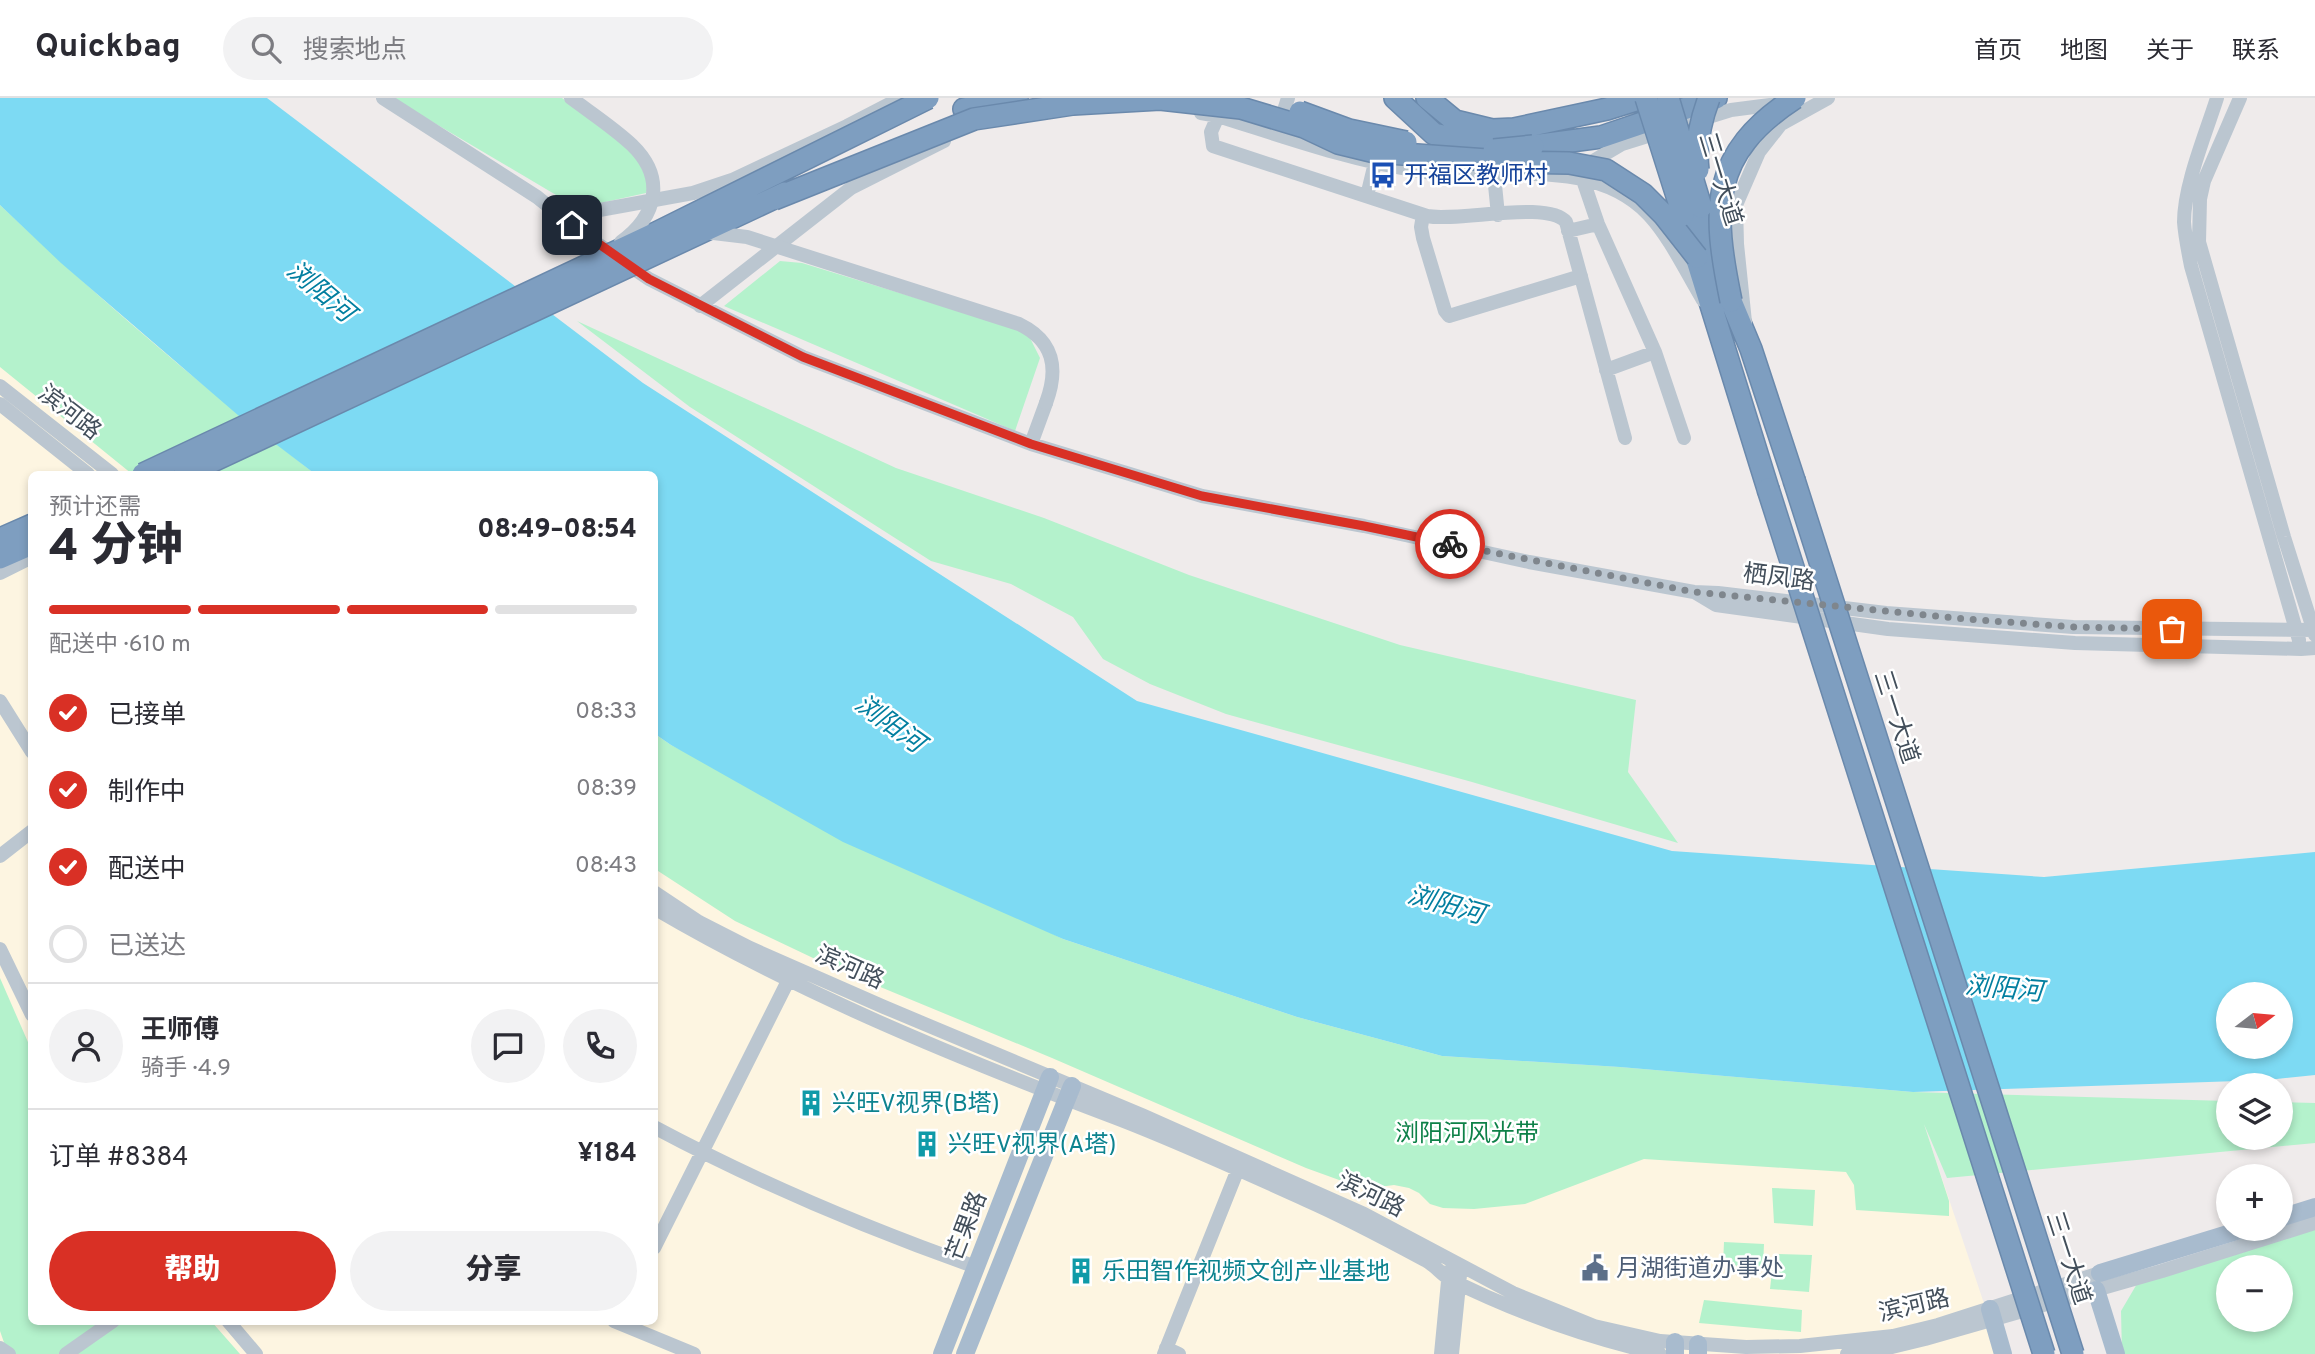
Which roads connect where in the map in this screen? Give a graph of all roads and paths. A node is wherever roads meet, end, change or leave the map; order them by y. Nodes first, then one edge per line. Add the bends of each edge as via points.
1 (383, 98) edge
2 (571, 98) edge
3 (901, 98) edge
4 (928, 98) edge
5 (988, 98) edge
6 (1017, 98) edge
7 (1247, 98) edge
8 (1288, 98) edge
9 (1395, 98) edge
10 (1427, 98) edge
11 (1644, 98) edge
12 (1668, 98) edge
13 (1709, 98) edge
14 (1716, 98) edge
15 (1795, 98) edge
16 (2217, 98) edge
17 (2240, 98) edge
18 (1826, 99) edge
19 (964, 109) junction
20 (1218, 116) junction
21 (1276, 134) junction
22 (1504, 150) junction
23 (1375, 163) junction
24 (1494, 175) junction
25 (1567, 177) junction
26 (1583, 180) junction
27 (1367, 196) junction
28 (774, 199) junction
29 (1702, 207) junction
30 (1423, 215) junction
31 (1498, 215) junction
32 (561, 216) junction
33 (1598, 223) junction
34 (1568, 231) junction
35 (704, 232) junction
36 (1696, 257) junction
37 (597, 259) junction
38 (1581, 276) junction
39 (1731, 301) junction
40 (700, 306) junction
41 (1720, 332) junction
42 (1751, 349) junction
43 (1655, 352) junction
44 (1606, 370) junction
45 (0, 386) edge
46 (0, 404) edge
47 (1625, 438) dead end
48 (1684, 438) dead end
49 (1031, 444) junction
50 (84, 471) edge
51 (108, 471) edge
52 (149, 471) edge
53 (191, 471) edge
54 (28, 524) edge
55 (28, 525) edge
56 (0, 531) edge
57 (28, 536) edge
58 (0, 539) edge
59 (28, 546) edge
60 (0, 549) edge
61 (0, 558) edge
62 (28, 559) edge
63 (0, 573) edge
64 (1694, 592) junction
65 (2297, 631) junction
66 (2314, 631) edge
67 (2308, 648) edge
68 (0, 701) edge
69 (28, 746) edge
70 (28, 834) edge
71 (0, 856) edge
72 (658, 895) edge
73 (658, 910) edge
74 (0, 949) edge
75 (792, 973) junction
76 (28, 1008) edge
77 (1047, 1084) junction
78 (1069, 1093) junction
79 (658, 1129) edge
80 (702, 1152) junction
81 (1240, 1165) junction
82 (2315, 1207) edge
83 (2293, 1214) edge
84 (2315, 1223) edge
85 (2216, 1239) edge
86 (658, 1240) edge
87 (1456, 1263) junction
88 (976, 1267) junction
89 (1454, 1281) junction
90 (2098, 1281) junction
91 (1991, 1314) junction
92 (107, 1325) edge
93 (231, 1325) edge
94 (624, 1325) edge
95 (0, 1348) edge
96 (1675, 1348) edge
97 (1698, 1349) edge
98 (1170, 1352) edge
99 (9, 1354) edge
100 (66, 1354) edge
101 (256, 1354) edge
102 (694, 1354) edge
103 (942, 1354) edge
104 (965, 1354) edge
105 (1441, 1354) edge
106 (1452, 1354) edge
107 (1660, 1354) edge
108 (1847, 1354) edge
109 (2003, 1354) edge
110 (2044, 1354) edge
111 (2073, 1354) edge
112 (2116, 1354) edge

1 - 32 street
2 - 37 street, bridge via 632,145 648,167 652,183 653,199 638,230
3 - 32 street via 732,180 693,193
4 - 37 highway, bridge
5 - 19 highway
6 - 19 highway
7 - 22 highway, bridge via 1393,141
8 - 21 street
9 - 22 highway via 1434,135
10 - 11 highway via 1455,121 1492,130 1514,129
11 - 36 highway, 三一大道, bridge
12 - 29 highway, 三一大道, bridge
13 - 29 highway, bridge via 1696,156
14 - 22 highway, bridge via 1601,136
15 - 39 highway, bridge via 1763,120 1725,178 1720,246
16 - 65 street via 2186,200 2186,243
17 - 66 street via 2203,181 2199,242
18 - 25 street via 1731,110 1622,144
18 - 42 street via 1781,124 1759,152 1736,205
19 - 28 highway, bridge
20 - 21 street
20 - 27 street via 1211,132 1213,146
20 - 40 street via 1140,104 967,129 851,188
21 - 23 street
23 - 24 street via 1431,173
23 - 27 street
24 - 25 street
24 - 31 street
25 - 26 street
26 - 33 street
26 - 41 street via 1610,188 1648,214
27 - 30 street
28 - 35 highway, bridge
28 - 36 highway, bridge via 974,119 1073,104 1160,99 1241,108 1375,152 1569,163 1606,170 1643,194
29 - 39 highway, 三一大道, bridge
30 - 31 street via 1450,219
30 - 38 street via 1423,238 1449,316
31 - 34 street via 1545,212 1562,218
32 - 40 street via 649,279
33 - 34 street
33 - 43 street
34 - 38 street
35 - 49 street, bridge via 747,237 1033,331 1045,343 1054,383
35 - 53 highway, bridge
36 - 41 highway, 三一大道
37 - 52 highway, bridge
38 - 44 street
39 - 42 highway, 三一大道
40 - 49 street via 803,357
41 - 110 highway, 三一大道, bridge
42 - 111 highway, 三一大道, bridge
43 - 44 street
43 - 48 street
44 - 47 street
45 - 51 street, 滨河路
46 - 50 street, 滨河路
49 - 64 street via 1202,496
54 - 56 main road
55 - 58 highway
57 - 60 street
59 - 61 highway
62 - 63 street
64 - 65 street, 栖凤路 via 2073,627
64 - 67 street, 栖凤路 via 1716,605 1888,629 2075,643
65 - 66 street, 栖凤路
65 - 67 street
68 - 69 street
70 - 71 street
72 - 75 street, 滨河路
73 - 75 street, 滨河路 via 706,938
74 - 76 street
75 - 77 street, 滨河路
75 - 80 street
77 - 78 street, 滨河路
77 - 88 main road, 芒果路
78 - 81 street, 滨河路 via 1108,1115
78 - 104 main road, 芒果路
79 - 80 street
80 - 86 street
80 - 88 street via 846,1217
81 - 87 street, 滨河路 via 1364,1214
81 - 89 street, 滨河路 via 1429,1262
81 - 98 street
82 - 83 main road
84 - 90 street, 滨河路
85 - 90 main road
87 - 89 street
87 - 96 street, 滨河路 via 1513,1293 1594,1326
88 - 103 main road, 芒果路
89 - 105 street
89 - 106 street
89 - 107 street, 滨河路 via 1549,1322
90 - 91 street, 滨河路
90 - 112 main road
91 - 97 street, 滨河路 via 1893,1336 1800,1346
91 - 108 street, 滨河路 via 1892,1347
91 - 109 main road
92 - 100 street
93 - 101 street
94 - 102 street
95 - 99 street
96 - 97 street, 滨河路

